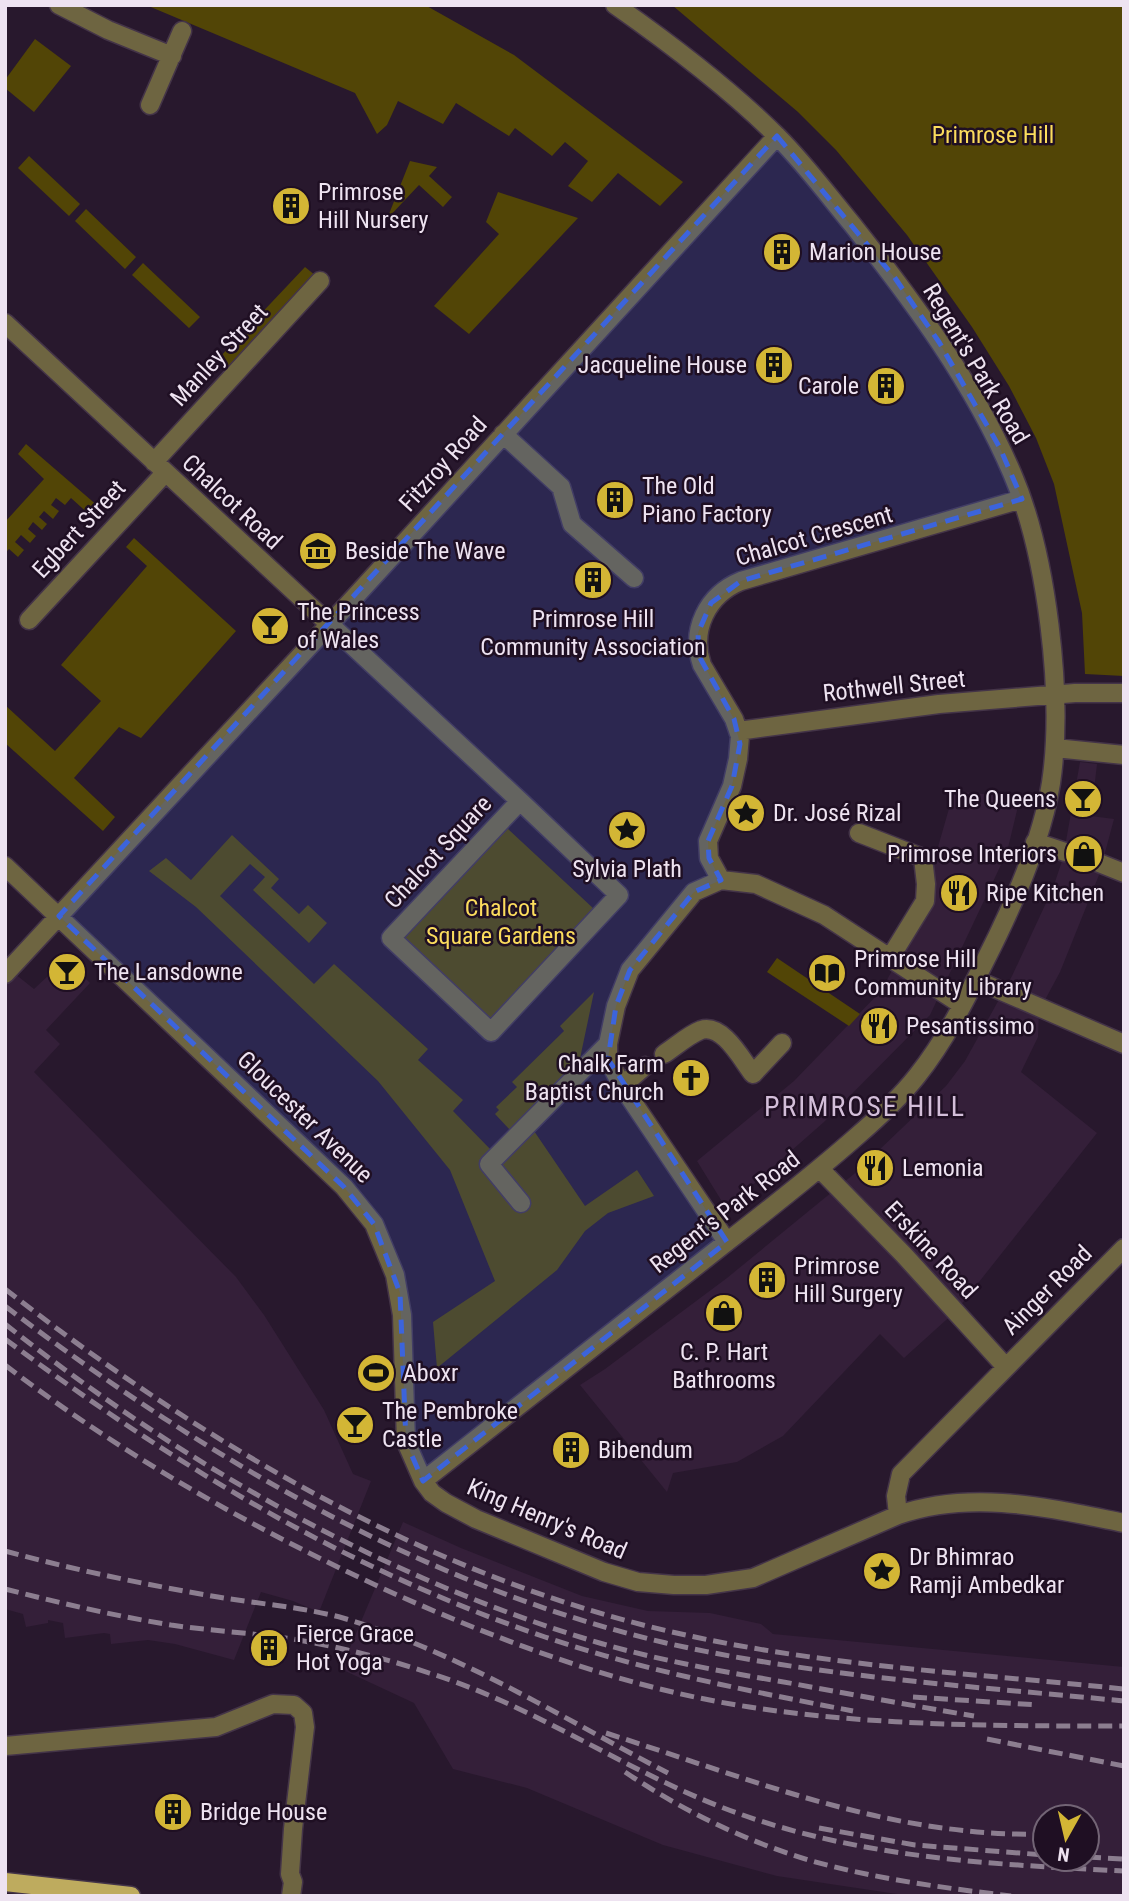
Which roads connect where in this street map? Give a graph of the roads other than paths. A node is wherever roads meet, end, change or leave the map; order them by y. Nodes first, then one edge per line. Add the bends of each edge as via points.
1 (59, 5) edge
2 (615, 5) edge
3 (182, 31) dead end
4 (172, 56) junction
5 (150, 105) dead end
6 (778, 136) junction
7 (320, 281) dead end
8 (5, 323) edge
9 (503, 434) junction
10 (159, 467) junction
11 (1022, 499) junction
12 (634, 578) dead end
13 (29, 620) dead end
14 (329, 625) junction
15 (1124, 693) edge
16 (1055, 695) junction
17 (738, 731) junction
18 (1055, 748) junction
19 (1124, 755) edge
20 (520, 801) junction
21 (859, 833) dead end
22 (1035, 842) junction
23 (1065, 852) tunnel mouth
24 (1099, 863) tunnel mouth
25 (5, 866) edge
26 (1124, 873) edge
27 (721, 880) junction
28 (59, 916) junction
29 (890, 958) junction
30 (5, 974) edge
31 (976, 980) junction
32 (962, 1005) junction
33 (782, 1043) dead end
34 (608, 1044) junction
35 (1124, 1044) edge
36 (664, 1054) dead end
37 (645, 1066) dead end
38 (622, 1086) junction
39 (820, 1169) junction
40 (521, 1203) dead end
41 (727, 1242) junction
42 (1124, 1248) edge
43 (1005, 1366) junction
44 (423, 1481) junction
45 (898, 1515) junction
46 (1124, 1523) edge
47 (5, 1746) edge
48 (5, 1882) edge
49 (131, 1896) edge
50 (291, 1896) edge

1 - 4 street
2 - 6 street, Regent's Park Road
3 - 4 street
4 - 5 street
6 - 9 street, Fitzroy Road
6 - 11 street, Regent's Park Road via 895,278 939,342 1000,448
7 - 10 street, Manley Street
8 - 10 street, Chalcot Road
9 - 12 street via 561,486 572,524
9 - 14 street, Fitzroy Road
10 - 13 street, Egbert Street
10 - 14 street, Chalcot Road
11 - 16 street, Regent's Park Road via 1044,594
11 - 17 street, Chalcot Crescent via 726,589 711,604 697,640 702,665
14 - 20 street, Chalcot Road
14 - 28 street, Fitzroy Road
15 - 16 street, Rothwell Street
16 - 17 street, Rothwell Street via 939,704
16 - 18 street, Regent's Park Road
17 - 27 street, Chalcot Crescent via 732,786 708,841 709,858
18 - 19 street
18 - 22 street, Regent's Park Road
20 - 20 street, Chalcot Square via 391,938 491,1032 619,895
21 - 29 street via 923,858 925,901
22 - 23 street
22 - 31 street, Regent's Park Road
24 - 26 street
25 - 28 street, Gloucester Avenue
27 - 29 street via 757,884 824,915
27 - 34 street via 694,892 630,971 615,1006
28 - 30 street, Fitzroy Road
28 - 44 street, Gloucester Avenue via 344,1187 374,1224 400,1293 406,1442
29 - 32 street
31 - 32 street, Regent's Park Road
31 - 35 street
32 - 39 street, Regent's Park Road via 907,1089
33 - 36 street via 753,1074 713,1030 700,1031
34 - 38 street via 608,1059
34 - 40 street via 489,1164
37 - 38 street
38 - 41 street
39 - 41 street, Regent's Park Road
39 - 43 street, Erskine Road
41 - 44 street, Regent's Park Road
42 - 43 street, Ainger Road
43 - 45 street via 901,1474
44 - 45 street, King Henry's Road via 432,1493 476,1519 567,1558 638,1582 674,1585 753,1578
45 - 46 street, King Henry's Road via 946,1502 1005,1503
47 - 50 street via 216,1727 273,1704 294,1705 303,1713 305,1727 293,1829
48 - 49 main road

